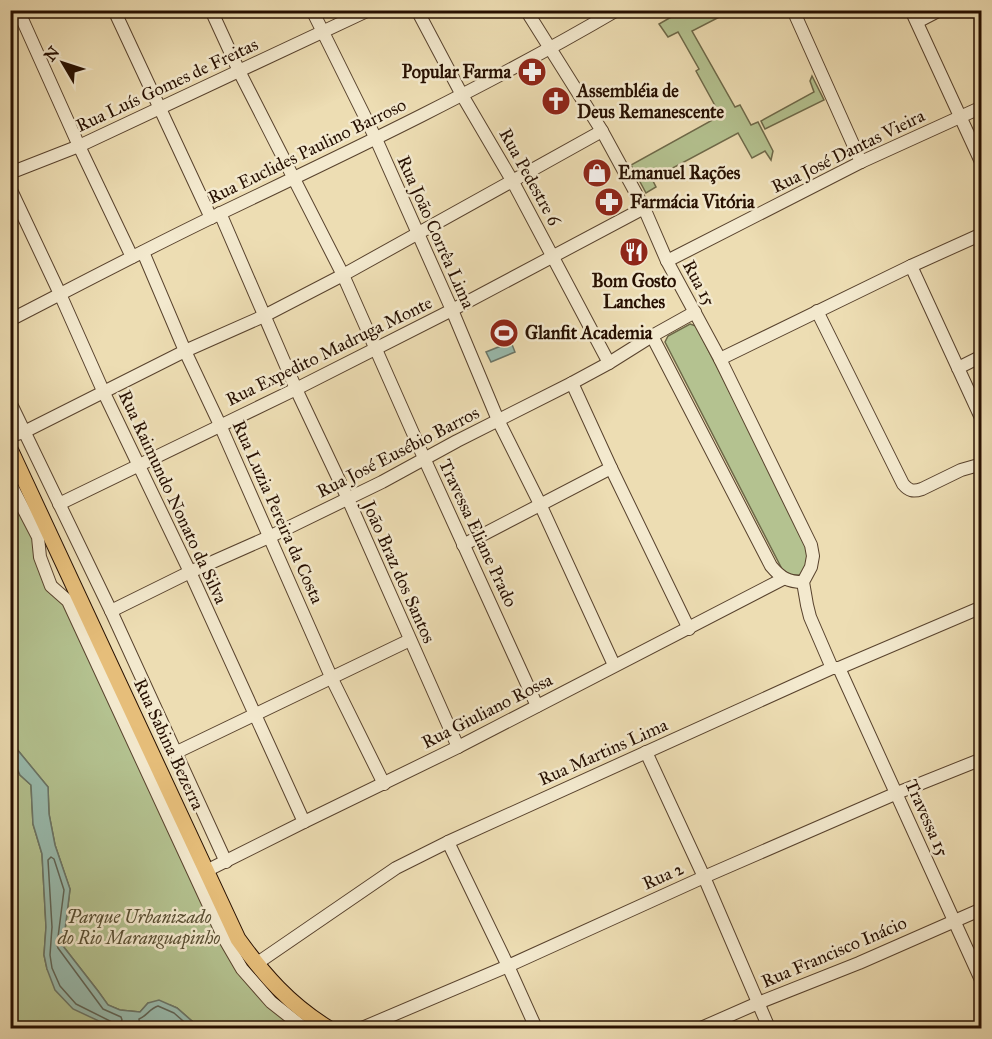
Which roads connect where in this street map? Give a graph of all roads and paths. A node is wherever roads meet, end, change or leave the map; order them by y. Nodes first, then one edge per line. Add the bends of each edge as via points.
1 (18, 10) edge
2 (114, 10) edge
3 (211, 10) edge
4 (312, 10) edge
5 (369, 10) edge
6 (417, 10) edge
7 (526, 10) edge
8 (617, 10) edge
9 (794, 10) edge
10 (911, 10) edge
11 (940, 10) edge
12 (917, 22) junction
13 (322, 32) junction
14 (550, 49) junction
15 (239, 71) junction
16 (462, 95) junction
17 (981, 106) edge
18 (159, 108) junction
19 (959, 117) junction
20 (602, 131) junction
21 (376, 139) junction
22 (79, 146) junction
23 (861, 162) junction
24 (981, 164) edge
25 (10, 173) edge
26 (295, 178) junction
27 (513, 182) junction
28 (10, 188) edge
29 (644, 208) junction
30 (215, 215) junction
31 (418, 234) junction
32 (981, 234) edge
33 (137, 255) junction
34 (553, 256) junction
35 (667, 261) junction
36 (910, 266) junction
37 (343, 275) junction
38 (60, 294) junction
39 (452, 310) junction
40 (817, 311) junction
41 (694, 312) junction
42 (264, 316) junction
43 (10, 320) edge
44 (652, 336) junction
45 (376, 348) junction
46 (186, 351) junction
47 (981, 356) edge
48 (720, 358) junction
49 (609, 363) junction
50 (958, 368) junction
51 (572, 383) junction
52 (296, 389) junction
53 (104, 393) junction
54 (10, 402) edge
55 (498, 420) junction
56 (981, 420) edge
57 (220, 425) junction
58 (24, 432) junction
59 (10, 436) edge
60 (10, 449) edge
61 (424, 458) junction
62 (981, 464) edge
63 (138, 465) junction
64 (611, 468) junction
65 (10, 483) edge
66 (348, 499) junction
67 (59, 504) junction
68 (540, 504) junction
69 (268, 537) junction
70 (463, 545) junction
71 (190, 572) junction
72 (783, 579) junction
73 (804, 582) junction
74 (981, 607) edge
75 (111, 611) junction
76 (689, 629) junction
77 (410, 640) junction
78 (614, 665) junction
79 (836, 668) junction
80 (332, 679) junction
81 (537, 706) junction
82 (254, 714) junction
83 (458, 747) junction
84 (177, 752) junction
85 (646, 752) junction
86 (981, 759) edge
87 (384, 784) junction
88 (897, 793) junction
89 (304, 822) junction
90 (448, 842) junction
91 (226, 862) junction
92 (206, 871) junction
93 (704, 877) junction
94 (981, 909) edge
95 (954, 921) junction
96 (256, 964) junction
97 (508, 966) junction
98 (981, 982) edge
99 (758, 1003) junction
100 (304, 1029) edge
101 (328, 1029) edge
102 (362, 1029) edge
103 (536, 1029) edge
104 (701, 1029) edge
105 (769, 1029) edge

1 - 22 street, Rua Luzia Pereira da Costa
2 - 18 street, João Braz dos Santos
3 - 15 street, Travessa Eliane Prado
4 - 13 street, Rua João Corrêa Lima
5 - 13 street, Rua Luís Gomes de Freitas
6 - 16 street, Rua Pedestre 6
7 - 14 street, Rua 15
8 - 14 street, Rua Euclides Paulino Barroso
9 - 23 street
10 - 12 street
11 - 12 street
12 - 19 street
13 - 15 street, Rua Luís Gomes de Freitas
13 - 21 street, Rua João Corrêa Lima
14 - 16 street, Rua Euclides Paulino Barroso
14 - 20 street, Rua 15
15 - 18 street, Rua Luís Gomes de Freitas
15 - 26 street, Travessa Eliane Prado
16 - 21 street, Rua Euclides Paulino Barroso
16 - 27 street, Rua Pedestre 6
17 - 19 street, Rua José Dantas Vieira
18 - 22 street, Rua Luís Gomes de Freitas
18 - 30 street, João Braz dos Santos
19 - 23 street, Rua José Dantas Vieira
19 - 24 street
20 - 27 street
20 - 29 street, Rua 15
21 - 26 street, Rua Euclides Paulino Barroso
21 - 31 street, Rua João Corrêa Lima
22 - 25 street, Rua Luís Gomes de Freitas
22 - 33 street, Rua Luzia Pereira da Costa
23 - 35 street, Rua José Dantas Vieira
26 - 30 street, Rua Euclides Paulino Barroso
26 - 37 street, Travessa Eliane Prado
27 - 31 street
27 - 34 street, Rua Pedestre 6
28 - 38 street, Rua Raimundo Nonato da Silva
29 - 34 street, Rua Expedito Madruga Monte
29 - 35 street, Rua 15
30 - 33 street, Rua Euclides Paulino Barroso
30 - 42 street, João Braz dos Santos
31 - 37 street
31 - 39 street, Rua João Corrêa Lima
32 - 36 street
33 - 38 street, Rua Euclides Paulino Barroso
33 - 46 street, Rua Luzia Pereira da Costa
34 - 39 street, Rua Expedito Madruga Monte
34 - 49 street, Rua Pedestre 6
35 - 41 street, Rua 15
36 - 40 street
36 - 50 street
37 - 42 street
37 - 45 street, Travessa Eliane Prado
38 - 43 street, Rua Euclides Paulino Barroso
38 - 53 street, Rua Raimundo Nonato da Silva
39 - 45 street, Rua Expedito Madruga Monte
39 - 55 street, Rua João Corrêa Lima
40 - 48 street
40 - 62 street via 909,490 922,489
41 - 44 street, Rua José Eusébio Barros
41 - 48 street, Rua 15
42 - 46 street
42 - 52 street, João Braz dos Santos
44 - 49 street, Rua José Eusébio Barros
44 - 72 street via 771,566
45 - 52 street, Rua Expedito Madruga Monte
45 - 61 street, Travessa Eliane Prado
46 - 53 street
46 - 57 street, Rua Luzia Pereira da Costa
47 - 50 street
48 - 73 street, Rua 15 via 811,545 811,567
49 - 51 street, Rua José Eusébio Barros
50 - 56 street
51 - 55 street, Rua José Eusébio Barros
51 - 64 street
52 - 57 street, Rua Expedito Madruga Monte
52 - 66 street, João Braz dos Santos
53 - 58 street
53 - 63 street, Rua Raimundo Nonato da Silva
54 - 58 street
55 - 61 street, Rua José Eusébio Barros
55 - 68 street, Rua João Corrêa Lima
57 - 63 street, Rua Expedito Madruga Monte
57 - 69 street, Rua Luzia Pereira da Costa
58 - 59 street
58 - 67 street
60 - 92 main road, Rua Sabina Bezerra
61 - 66 street, Rua José Eusébio Barros
61 - 70 street, Travessa Eliane Prado
63 - 67 street, Rua Expedito Madruga Monte
63 - 71 street, Rua Raimundo Nonato da Silva
64 - 68 street
64 - 76 street
65 - 100 street via 38,537 40,557 51,586 68,601 224,938 242,969 271,1002
66 - 69 street, Rua José Eusébio Barros
66 - 77 street, João Braz dos Santos
67 - 75 street
68 - 70 street
68 - 78 street, Rua João Corrêa Lima
69 - 71 street, Rua José Eusébio Barros
69 - 80 street, Rua Luzia Pereira da Costa
70 - 81 street, Travessa Eliane Prado
71 - 75 street, Rua José Eusébio Barros
71 - 82 street, Rua Raimundo Nonato da Silva
72 - 73 street
72 - 76 street, Rua Giuliano Rossa
73 - 79 street, Rua 15 via 810,617
74 - 79 street, Rua Martins Lima
75 - 84 street
76 - 78 street, Rua Giuliano Rossa
77 - 80 street
77 - 83 street, João Braz dos Santos
78 - 81 street, Rua Giuliano Rossa
79 - 85 street, Rua Martins Lima
79 - 88 street, Travessa 15
80 - 82 street
80 - 87 street, Rua Luzia Pereira da Costa
81 - 83 street, Rua Giuliano Rossa
82 - 84 street
82 - 89 street, Rua Raimundo Nonato da Silva
83 - 87 street, Rua Giuliano Rossa
84 - 91 street
85 - 90 street, Rua Martins Lima
85 - 93 street
86 - 88 street, Rua 2
87 - 89 street, Rua Giuliano Rossa
88 - 93 street, Rua 2
88 - 95 street, Travessa 15
89 - 91 street, Rua Giuliano Rossa
90 - 96 street, Rua Martins Lima via 396,868
90 - 97 street
91 - 92 street, Rua Giuliano Rossa
92 - 96 main road, Rua Sabina Bezerra via 238,939
93 - 97 street, Rua 2
93 - 99 street
94 - 95 street, Rua Francisco Inácio
95 - 98 street, Travessa 15
95 - 99 street, Rua Francisco Inácio
96 - 101 main road, Rua Sabina Bezerra via 298,1008
97 - 102 street, Rua 2
97 - 103 street
99 - 104 street, Rua Francisco Inácio
99 - 105 street

